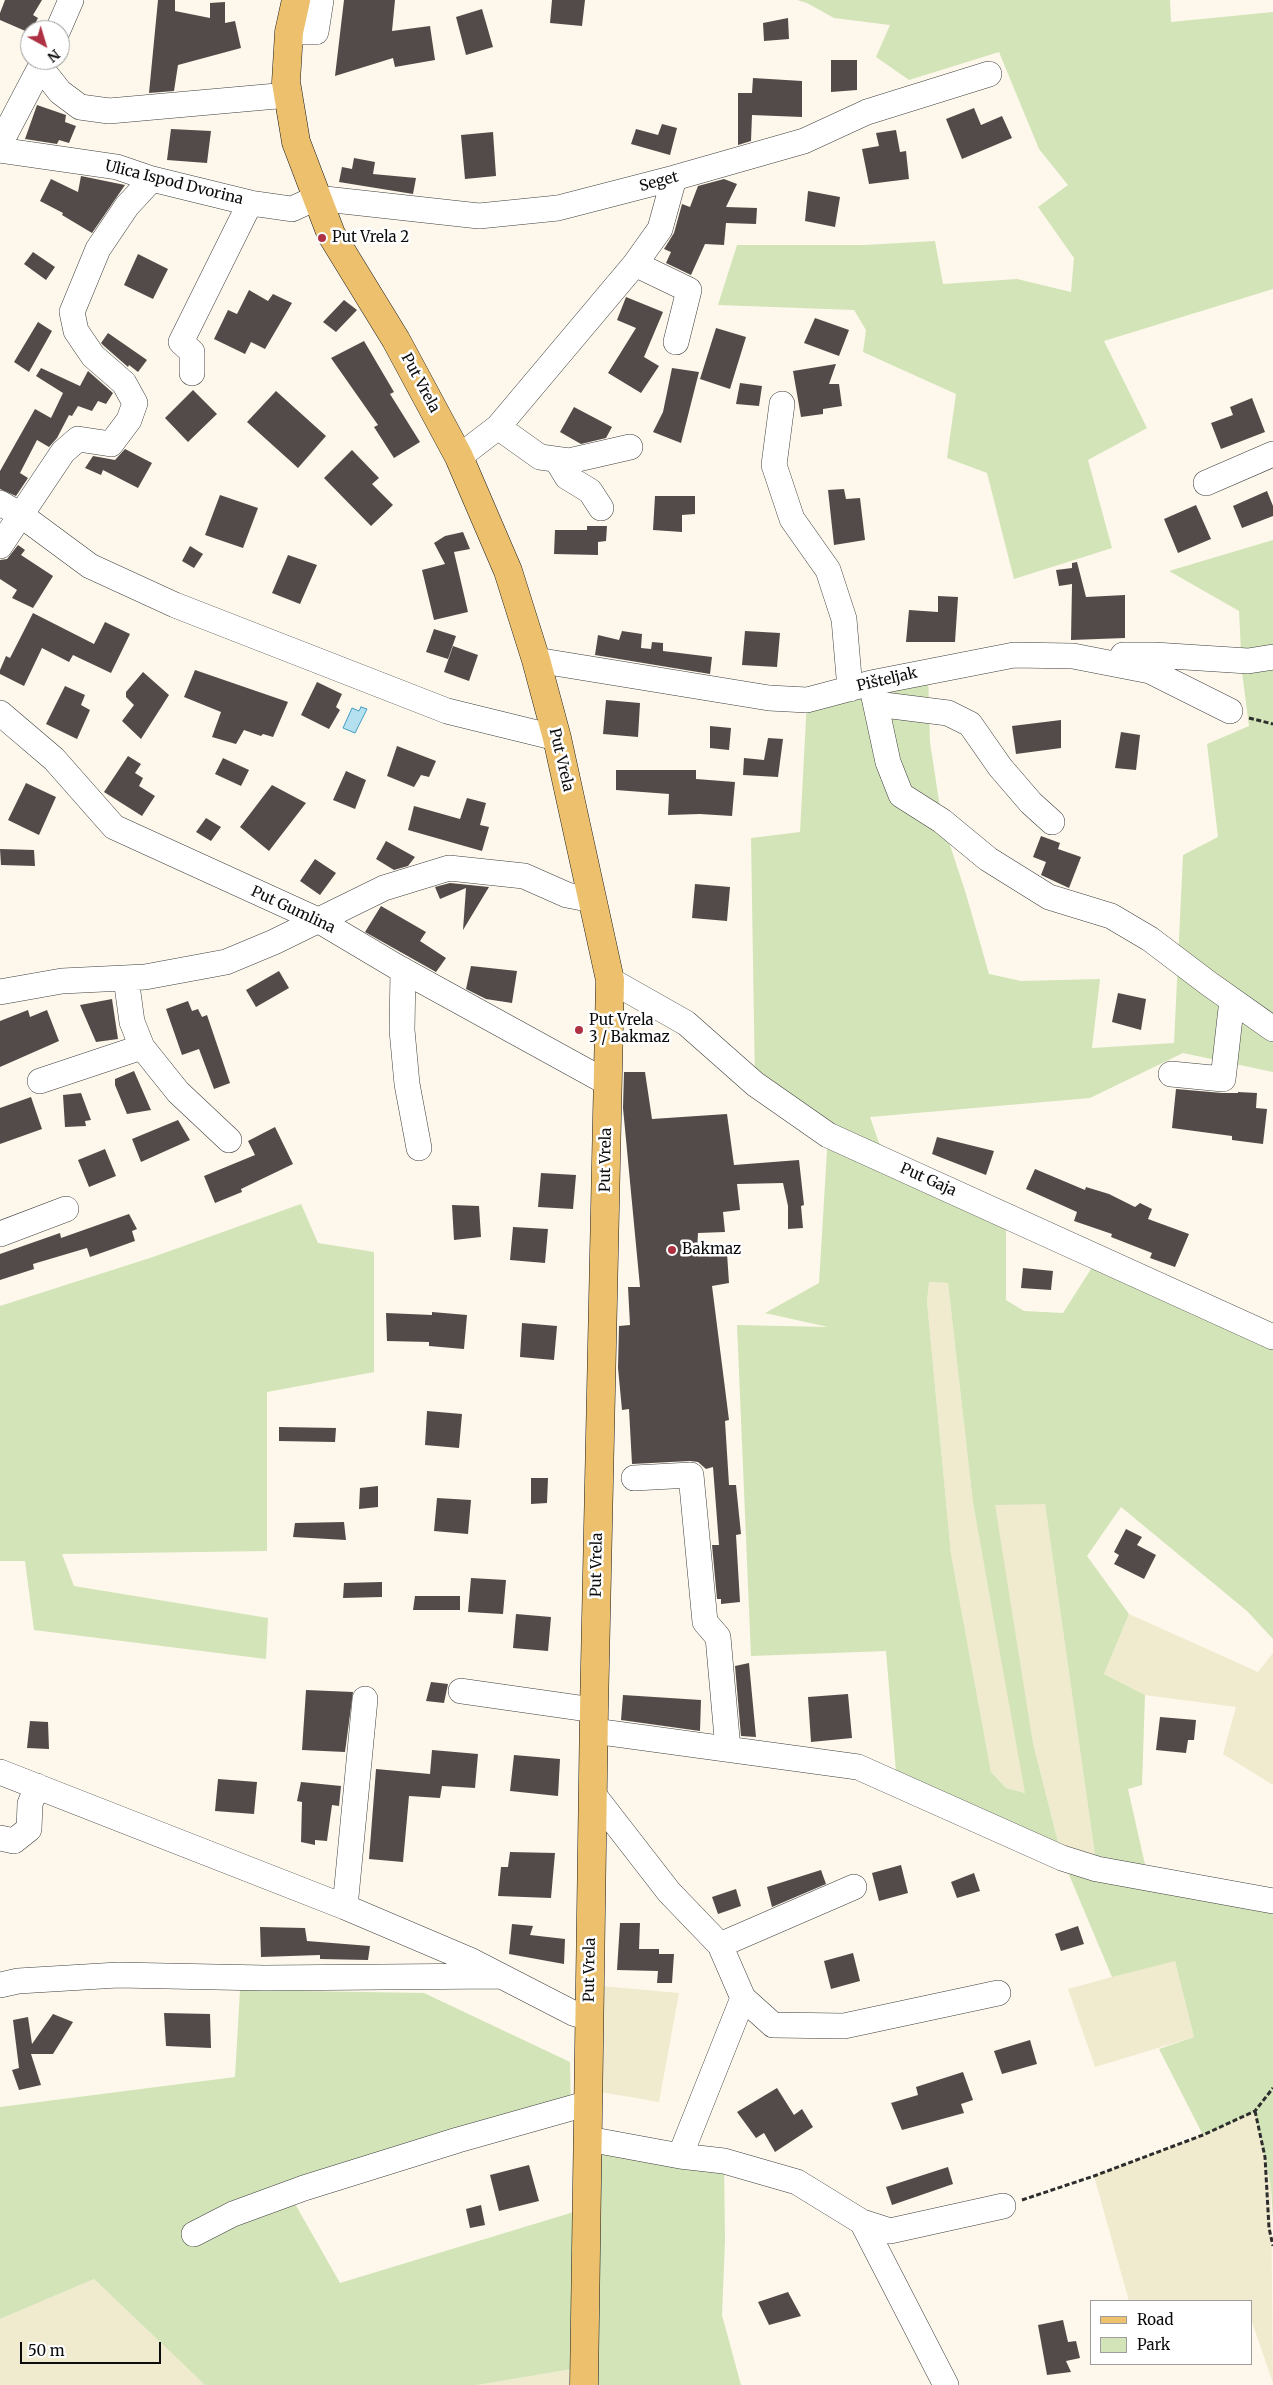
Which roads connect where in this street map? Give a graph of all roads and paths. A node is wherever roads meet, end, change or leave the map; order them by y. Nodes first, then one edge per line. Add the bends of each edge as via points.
1 (72, 0) edge
2 (296, 0) edge
3 (321, 0) edge
4 (63, 20) edge
5 (289, 32) junction
6 (40, 70) edge
7 (47, 70) edge
8 (989, 74) dead end
9 (288, 95) junction
10 (0, 144) edge
11 (0, 150) edge
12 (674, 178) junction
13 (152, 179) junction
14 (316, 198) junction
15 (250, 203) junction
16 (635, 264) junction
17 (676, 342) dead end
18 (192, 373) dead end
19 (782, 404) dead end
20 (498, 427) junction
21 (630, 446) dead end
22 (1273, 454) edge
23 (459, 456) junction
24 (556, 459) junction
25 (1206, 483) dead end
26 (601, 508) dead end
27 (10, 509) edge
28 (0, 546) edge
29 (1073, 656) junction
30 (1273, 657) edge
31 (536, 660) junction
32 (865, 692) junction
33 (1230, 711) dead end
34 (0, 713) edge
35 (557, 738) junction
36 (1052, 822) dead end
37 (593, 900) junction
38 (318, 920) junction
39 (403, 970) junction
40 (126, 978) junction
41 (610, 980) junction
42 (0, 992) edge
43 (1232, 1000) junction
44 (1273, 1029) edge
45 (142, 1047) junction
46 (1171, 1074) dead end
47 (40, 1081) dead end
48 (608, 1083) junction
49 (228, 1140) dead end
50 (419, 1148) dead end
51 (66, 1208) dead end
52 (0, 1234) edge
53 (1273, 1337) edge
54 (634, 1478) dead end
55 (461, 1691) dead end
56 (365, 1699) dead end
57 (594, 1720) junction
58 (728, 1748) junction
59 (0, 1772) edge
60 (37, 1786) junction
61 (593, 1794) junction
62 (0, 1838) edge
63 (854, 1887) dead end
64 (1273, 1900) edge
65 (345, 1907) junction
66 (720, 1945) junction
67 (501, 1976) junction
68 (0, 1985) edge
69 (998, 1993) dead end
70 (743, 1998) junction
71 (589, 2018) junction
72 (1273, 2088) edge
73 (589, 2103) junction
74 (1255, 2111) junction
75 (588, 2139) junction
76 (680, 2156) junction
77 (1003, 2206) joint
78 (862, 2222) junction
79 (194, 2234) dead end
80 (1273, 2246) edge
81 (584, 2385) edge
82 (946, 2385) edge

1 - 4 street
2 - 5 main road, Put Vrela
3 - 5 street via 316,32
5 - 9 main road, Put Vrela
6 - 10 street
7 - 9 street via 60,92 80,107 109,112
8 - 12 street, Seget via 866,112 804,141
9 - 14 main road, Put Vrela via 296,142
11 - 13 street, Ulica Ispod Dvorina via 117,167
12 - 14 street, Seget via 558,208 479,216
12 - 16 street via 660,230
13 - 15 street, Ulica Ispod Dvorina
13 - 27 street via 127,206 98,249 72,312 76,331 93,356 124,383 135,403 129,420 111,444 78,439
14 - 15 street, Ulica Ispod Dvorina via 292,209
14 - 23 main road, Put Vrela via 331,234 396,340
15 - 18 street via 181,342 192,352
16 - 17 street via 689,290
16 - 20 street
19 - 32 street via 774,465 792,520 828,570
20 - 23 street
20 - 24 street via 540,457
21 - 24 street via 569,461
22 - 25 street
23 - 31 main road, Put Vrela via 508,571
24 - 26 street via 568,477 590,491
27 - 28 street
27 - 35 street via 90,566 175,605 447,711
29 - 30 street via 1154,655 1248,661
29 - 32 street, Pišteljak via 1014,655
29 - 33 street, Pišteljak via 1150,671
31 - 32 street, Pišteljak via 769,698 807,700
31 - 35 main road, Put Vrela
32 - 36 street via 948,713 970,724 1000,767
32 - 43 street via 901,796 942,820 988,859 1049,898 1111,916 1150,939
34 - 38 street, Put Gumlina via 54,759 114,827
35 - 37 main road, Put Vrela
37 - 38 street via 567,896 524,876 449,868 384,888
37 - 41 main road, Put Vrela
38 - 39 street, Put Gumlina
38 - 40 street via 226,962
39 - 48 street, Put Gumlina
39 - 50 street via 402,1030 407,1084
40 - 42 street via 62,981
40 - 45 street via 132,1022
41 - 48 main road, Put Vrela
41 - 53 street, Put Gaja via 686,1023 755,1084 828,1135
43 - 44 street
43 - 46 street via 1223,1079
45 - 47 street
45 - 49 street via 178,1092
48 - 57 main road, Put Vrela
51 - 52 street
54 - 58 street via 691,1475 706,1622 718,1637
55 - 57 street
56 - 65 street
57 - 58 street
57 - 61 main road, Put Vrela
58 - 64 street via 858,1767 1062,1858 1097,1869
59 - 60 street
60 - 62 street via 30,1804 29,1829 14,1840
60 - 65 street
61 - 66 street via 669,1892
61 - 71 main road, Put Vrela
63 - 66 street
65 - 67 street
66 - 70 street
67 - 68 street via 265,1978 118,1975
67 - 71 street
69 - 70 street via 844,2026 773,2025
70 - 76 street
71 - 73 main road, Put Vrela
72 - 74 path
73 - 75 main road, Put Vrela
73 - 79 street via 304,2188 232,2214
74 - 77 path via 1203,2135
74 - 80 path via 1265,2158
75 - 76 street
75 - 81 main road, Put Vrela
76 - 78 street via 724,2161 797,2182
77 - 78 street via 890,2232
78 - 82 street

